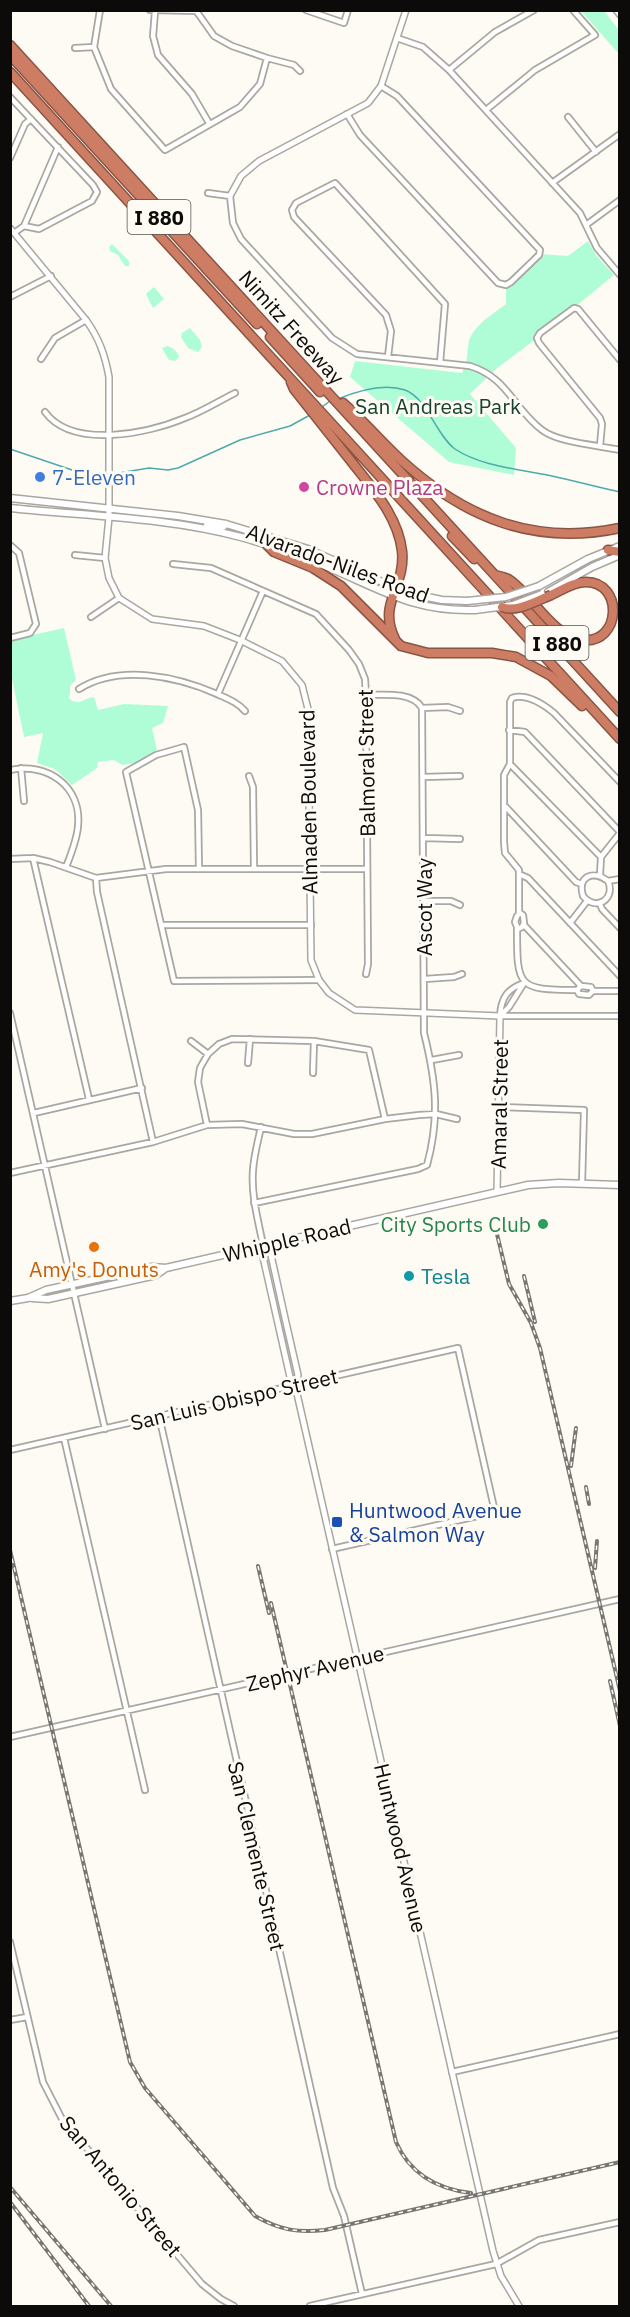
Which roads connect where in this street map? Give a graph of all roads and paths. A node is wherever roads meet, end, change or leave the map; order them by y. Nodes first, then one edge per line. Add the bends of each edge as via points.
1 (100, 10) edge
2 (306, 10) edge
3 (348, 10) edge
4 (406, 10) edge
5 (534, 10) edge
6 (573, 10) edge
7 (616, 10) edge
8 (153, 11) edge
9 (198, 11) edge
10 (620, 15) edge
11 (397, 38) junction
12 (10, 45) edge
13 (94, 47) junction
14 (75, 48) dead end
15 (10, 56) edge
16 (267, 58) junction
17 (449, 70) junction
18 (300, 71) dead end
19 (10, 72) edge
20 (381, 86) junction
21 (10, 97) edge
22 (486, 110) junction
23 (347, 114) junction
24 (568, 117) dead end
25 (31, 118) junction
26 (209, 123) junction
27 (620, 135) edge
28 (58, 147) junction
29 (596, 152) junction
30 (10, 158) edge
31 (552, 183) junction
32 (208, 193) dead end
33 (230, 196) junction
34 (620, 200) edge
35 (586, 225) junction
36 (24, 226) junction
37 (13, 230) edge
38 (619, 272) edge
39 (51, 276) junction
40 (10, 297) edge
41 (86, 320) junction
42 (388, 357) junction
43 (41, 359) dead end
44 (620, 360) edge
45 (440, 363) junction
46 (101, 376) dead end
47 (109, 377) junction
48 (310, 377) junction
49 (235, 393) dead end
50 (344, 411) junction
51 (45, 412) dead end
52 (326, 423) junction
53 (110, 435) junction
54 (600, 446) junction
55 (620, 450) edge
56 (10, 498) edge
57 (10, 508) edge
58 (109, 508) junction
59 (109, 518) junction
60 (177, 524) junction
61 (226, 524) junction
62 (620, 528) edge
63 (10, 545) edge
64 (267, 545) junction
65 (620, 546) edge
66 (608, 550) junction
67 (620, 554) edge
68 (75, 555) dead end
69 (105, 558) junction
70 (173, 564) dead end
71 (494, 575) junction
72 (263, 591) junction
73 (394, 593) junction
74 (550, 593) junction
75 (119, 598) junction
76 (502, 607) joint
77 (91, 618) dead end
78 (10, 638) edge
79 (240, 640) junction
80 (401, 646) junction
81 (79, 689) dead end
82 (218, 694) junction
83 (366, 695) junction
84 (422, 708) junction
85 (244, 711) dead end
86 (459, 711) dead end
87 (620, 712) edge
88 (602, 720) junction
89 (509, 730) junction
90 (620, 739) edge
91 (510, 764) junction
92 (21, 768) junction
93 (10, 770) edge
94 (249, 776) dead end
95 (460, 776) dead end
96 (423, 777) junction
97 (620, 782) edge
98 (24, 801) dead end
99 (504, 805) junction
100 (620, 832) edge
101 (424, 838) junction
102 (460, 838) dead end
103 (601, 857) junction
104 (33, 858) junction
105 (10, 859) edge
106 (66, 867) junction
107 (254, 868) junction
108 (199, 869) junction
109 (311, 869) junction
110 (367, 869) junction
111 (147, 871) junction
112 (519, 874) junction
113 (600, 874) junction
114 (96, 878) junction
115 (620, 879) edge
116 (608, 880) junction
117 (582, 884) junction
118 (424, 901) junction
119 (586, 901) junction
120 (460, 904) dead end
121 (600, 904) junction
122 (519, 914) junction
123 (570, 923) junction
124 (311, 924) junction
125 (162, 925) junction
126 (524, 925) junction
127 (620, 927) edge
128 (518, 928) junction
129 (366, 974) dead end
130 (462, 974) dead end
131 (620, 976) edge
132 (424, 979) junction
133 (319, 980) junction
134 (524, 983) junction
135 (579, 988) junction
136 (593, 991) junction
137 (620, 992) edge
138 (10, 1013) edge
139 (424, 1013) junction
140 (500, 1016) junction
141 (620, 1016) edge
142 (250, 1039) junction
143 (191, 1041) dead end
144 (314, 1041) junction
145 (208, 1054) junction
146 (459, 1055) dead end
147 (432, 1060) junction
148 (248, 1063) dead end
149 (313, 1072) dead end
150 (142, 1088) junction
151 (89, 1099) junction
152 (499, 1107) junction
153 (34, 1113) junction
154 (436, 1114) junction
155 (385, 1119) junction
156 (457, 1119) dead end
157 (207, 1125) junction
158 (261, 1127) junction
159 (153, 1142) junction
160 (46, 1166) junction
161 (10, 1173) edge
162 (582, 1184) junction
163 (620, 1185) edge
164 (497, 1192) junction
165 (254, 1203) junction
166 (263, 1245) junction
167 (166, 1268) junction
168 (72, 1284) junction
169 (74, 1293) junction
170 (28, 1298) junction
171 (10, 1301) edge
172 (295, 1385) junction
173 (159, 1416) junction
174 (105, 1429) junction
175 (64, 1438) junction
176 (10, 1450) edge
177 (332, 1549) junction
178 (620, 1599) edge
179 (357, 1659) junction
180 (221, 1689) junction
181 (127, 1710) junction
182 (10, 1737) edge
183 (145, 1790) dead end
184 (10, 1942) edge
185 (27, 2017) junction
186 (10, 2020) edge
187 (620, 2034) edge
188 (452, 2072) junction
189 (620, 2222) edge
190 (496, 2264) junction
191 (362, 2294) junction
192 (234, 2307) edge
193 (309, 2307) edge
194 (519, 2307) edge

1 - 13 street
2 - 3 street via 344,23
4 - 11 street
5 - 17 street via 495,32
6 - 22 street via 595,35 535,70
7 - 10 street
8 - 9 street
8 - 26 street via 158,55 192,94
9 - 16 street via 213,36
11 - 17 street via 423,47
11 - 20 street
12 - 48 highway, Nimitz Freeway / I 880
13 - 14 street
13 - 26 street via 111,89 165,150
15 - 48 highway, I 880
16 - 18 street via 294,65
16 - 26 street via 260,84 240,107
17 - 22 street
19 - 52 highway, Nimitz Freeway / I 880 via 288,376
20 - 23 street via 368,103
20 - 23 street via 397,96 540,250 512,282 498,283 360,135
21 - 25 street
22 - 31 street
23 - 33 street via 259,161 241,176
24 - 29 street
25 - 28 street
25 - 30 street
27 - 29 street
28 - 36 street
28 - 36 street via 97,194 90,202 39,229
29 - 31 street
31 - 35 street
32 - 33 street
33 - 42 street via 233,223 241,239 332,338 357,354
34 - 35 street
35 - 38 street via 597,248
36 - 37 street
37 - 39 street
39 - 40 street
39 - 41 street
41 - 43 street via 55,338
41 - 47 street via 103,349
42 - 45 street
42 - 45 street via 391,331 386,315 294,217 296,203 335,183 445,304
44 - 54 street via 578,309 574,308 537,338 600,418
45 - 54 street via 470,366 489,373 530,420 549,435
46 - 47 street
47 - 53 street
48 - 50 highway, Nimitz Freeway / I 880
49 - 53 street via 186,418 143,431
50 - 62 highway via 418,475 479,514 546,533 579,534
50 - 71 highway, Nimitz Freeway / I 880
51 - 53 street via 52,421 76,432
52 - 73 highway via 396,527 403,560
52 - 88 highway, Nimitz Freeway / I 880
53 - 58 street
54 - 55 street
56 - 58 main road, Alvarado-Niles Road
57 - 59 main road, Alvarado-Niles Road
58 - 59 street
58 - 61 main road, Alvarado-Niles Road
59 - 60 main road, Alvarado-Niles Road
59 - 69 street
60 - 61 main road via 223,528
60 - 64 main road, Alvarado-Niles Road
61 - 73 main road, Alvarado-Niles Road via 316,552
63 - 78 street via 19,553 36,624 30,633
64 - 73 main road, Alvarado-Niles Road
64 - 80 highway via 332,579
65 - 66 main road, Alvarado-Niles Road
66 - 67 highway
66 - 73 main road, Alvarado-Niles Road, bridge via 542,585 506,597 467,602
67 - 74 main road
68 - 69 street
69 - 75 street
70 - 72 street, Balmoral Street via 211,568
71 - 74 highway via 508,579 560,630 575,638 597,638 612,622 612,601 597,585 580,583
71 - 87 highway, Nimitz Freeway / I 880
72 - 79 street
72 - 83 street, Balmoral Street via 316,614 358,664 365,679
73 - 76 main road, Alvarado-Niles Road, bridge via 439,609
73 - 80 highway via 388,622
74 - 76 highway, bridge via 517,608
75 - 77 street
75 - 79 street, Almaden Boulevard via 152,618 204,626
79 - 82 street
79 - 109 street, Almaden Boulevard via 282,661 302,685 308,709
80 - 88 highway via 428,653 516,657 551,675 589,713
81 - 82 street via 90,682 134,675 182,681
82 - 85 street
83 - 84 street via 404,697
83 - 110 street, Balmoral Street
84 - 86 street via 448,707
84 - 96 street, Ascot Way
88 - 90 highway, Nimitz Freeway / I 880
89 - 91 street
89 - 97 street via 512,698 543,704
89 - 100 street via 525,732
91 - 99 street via 504,775
91 - 103 street
92 - 93 street
92 - 98 street
92 - 106 street via 41,769 57,776 76,803 78,826
94 - 107 street via 253,787
95 - 96 street
96 - 101 street, Ascot Way
99 - 112 street via 505,853
99 - 117 street
100 - 103 street
101 - 102 street
101 - 118 street, Ascot Way
103 - 113 street
104 - 105 street
104 - 106 street
104 - 151 street
106 - 114 street
107 - 108 street
107 - 109 street
108 - 111 street
108 - 111 street via 198,810 183,747 156,755 126,772
109 - 110 street
109 - 124 street, Almaden Boulevard
110 - 129 street, Balmoral Street
111 - 114 street
111 - 125 street
112 - 122 street
112 - 123 street via 528,878
113 - 116 street
113 - 117 street via 592,874
114 - 150 street
115 - 116 street
116 - 121 street via 610,894
117 - 119 street
118 - 120 street
118 - 132 street, Ascot Way
119 - 121 street
119 - 123 street
121 - 127 street
122 - 126 street via 523,915
122 - 128 street via 514,922
123 - 131 street
124 - 125 street
124 - 133 street, Almaden Boulevard via 311,960
125 - 133 street via 174,981
126 - 128 street
126 - 135 street
128 - 134 street via 518,967
130 - 132 street
132 - 139 street, Ascot Way
133 - 139 street via 329,993 355,1010
134 - 135 street via 542,989
134 - 140 street, Amaral Street
134 - 140 street, Amaral Street via 506,993
135 - 136 street via 591,987
135 - 136 street via 579,994
136 - 137 street
138 - 153 street
139 - 140 street
139 - 147 street, Ascot Way via 424,1033
140 - 141 street
140 - 152 street, Amaral Street
142 - 144 street
142 - 145 street via 232,1039
142 - 148 street
143 - 145 street
144 - 149 street
144 - 155 street via 369,1050
145 - 157 street via 198,1082
146 - 147 street
147 - 154 street, Ascot Way
150 - 151 street
150 - 159 street
151 - 153 street
152 - 162 street via 584,1110
152 - 164 street, Amaral Street
153 - 160 street
154 - 155 street
154 - 156 street
154 - 165 street, Ascot Way via 427,1165 418,1170
155 - 158 street via 312,1134
157 - 158 street
157 - 159 street
158 - 165 street, Huntwood Avenue via 253,1169
159 - 160 street
160 - 161 street
160 - 168 street
162 - 163 main road, Whipple Road
162 - 164 main road, Whipple Road via 543,1183
164 - 166 main road, Whipple Road
165 - 166 street, Huntwood Avenue
166 - 167 main road, Whipple Road
166 - 172 street, Huntwood Avenue via 267,1278
167 - 168 main road, Whipple Road via 152,1267
167 - 169 main road, Whipple Road via 156,1275
168 - 169 street
168 - 170 main road, Whipple Road
169 - 170 main road, Whipple Road via 48,1299
169 - 174 street
170 - 171 main road, Whipple Road
172 - 173 street, San Luis Obispo Street
172 - 177 street, Huntwood Avenue
172 - 177 street, San Luis Obispo Street via 458,1348 495,1512
173 - 174 street, San Luis Obispo Street
173 - 180 street, San Clemente Street
174 - 175 street, San Luis Obispo Street
175 - 176 street, San Luis Obispo Street
175 - 181 street
177 - 179 street, Huntwood Avenue
178 - 179 street, Zephyr Avenue
179 - 180 street, Zephyr Avenue
179 - 188 street, Huntwood Avenue
180 - 181 street, Zephyr Avenue
180 - 191 street, San Clemente Street via 333,2188 344,2216
181 - 182 street, Zephyr Avenue
181 - 183 street
184 - 185 street, San Antonio Street
185 - 186 street
185 - 192 street, San Antonio Street via 43,2082 62,2119 202,2284
187 - 188 street
188 - 190 street, Huntwood Avenue
189 - 190 street via 539,2240
190 - 191 street
190 - 194 street, Huntwood Avenue
191 - 193 street

